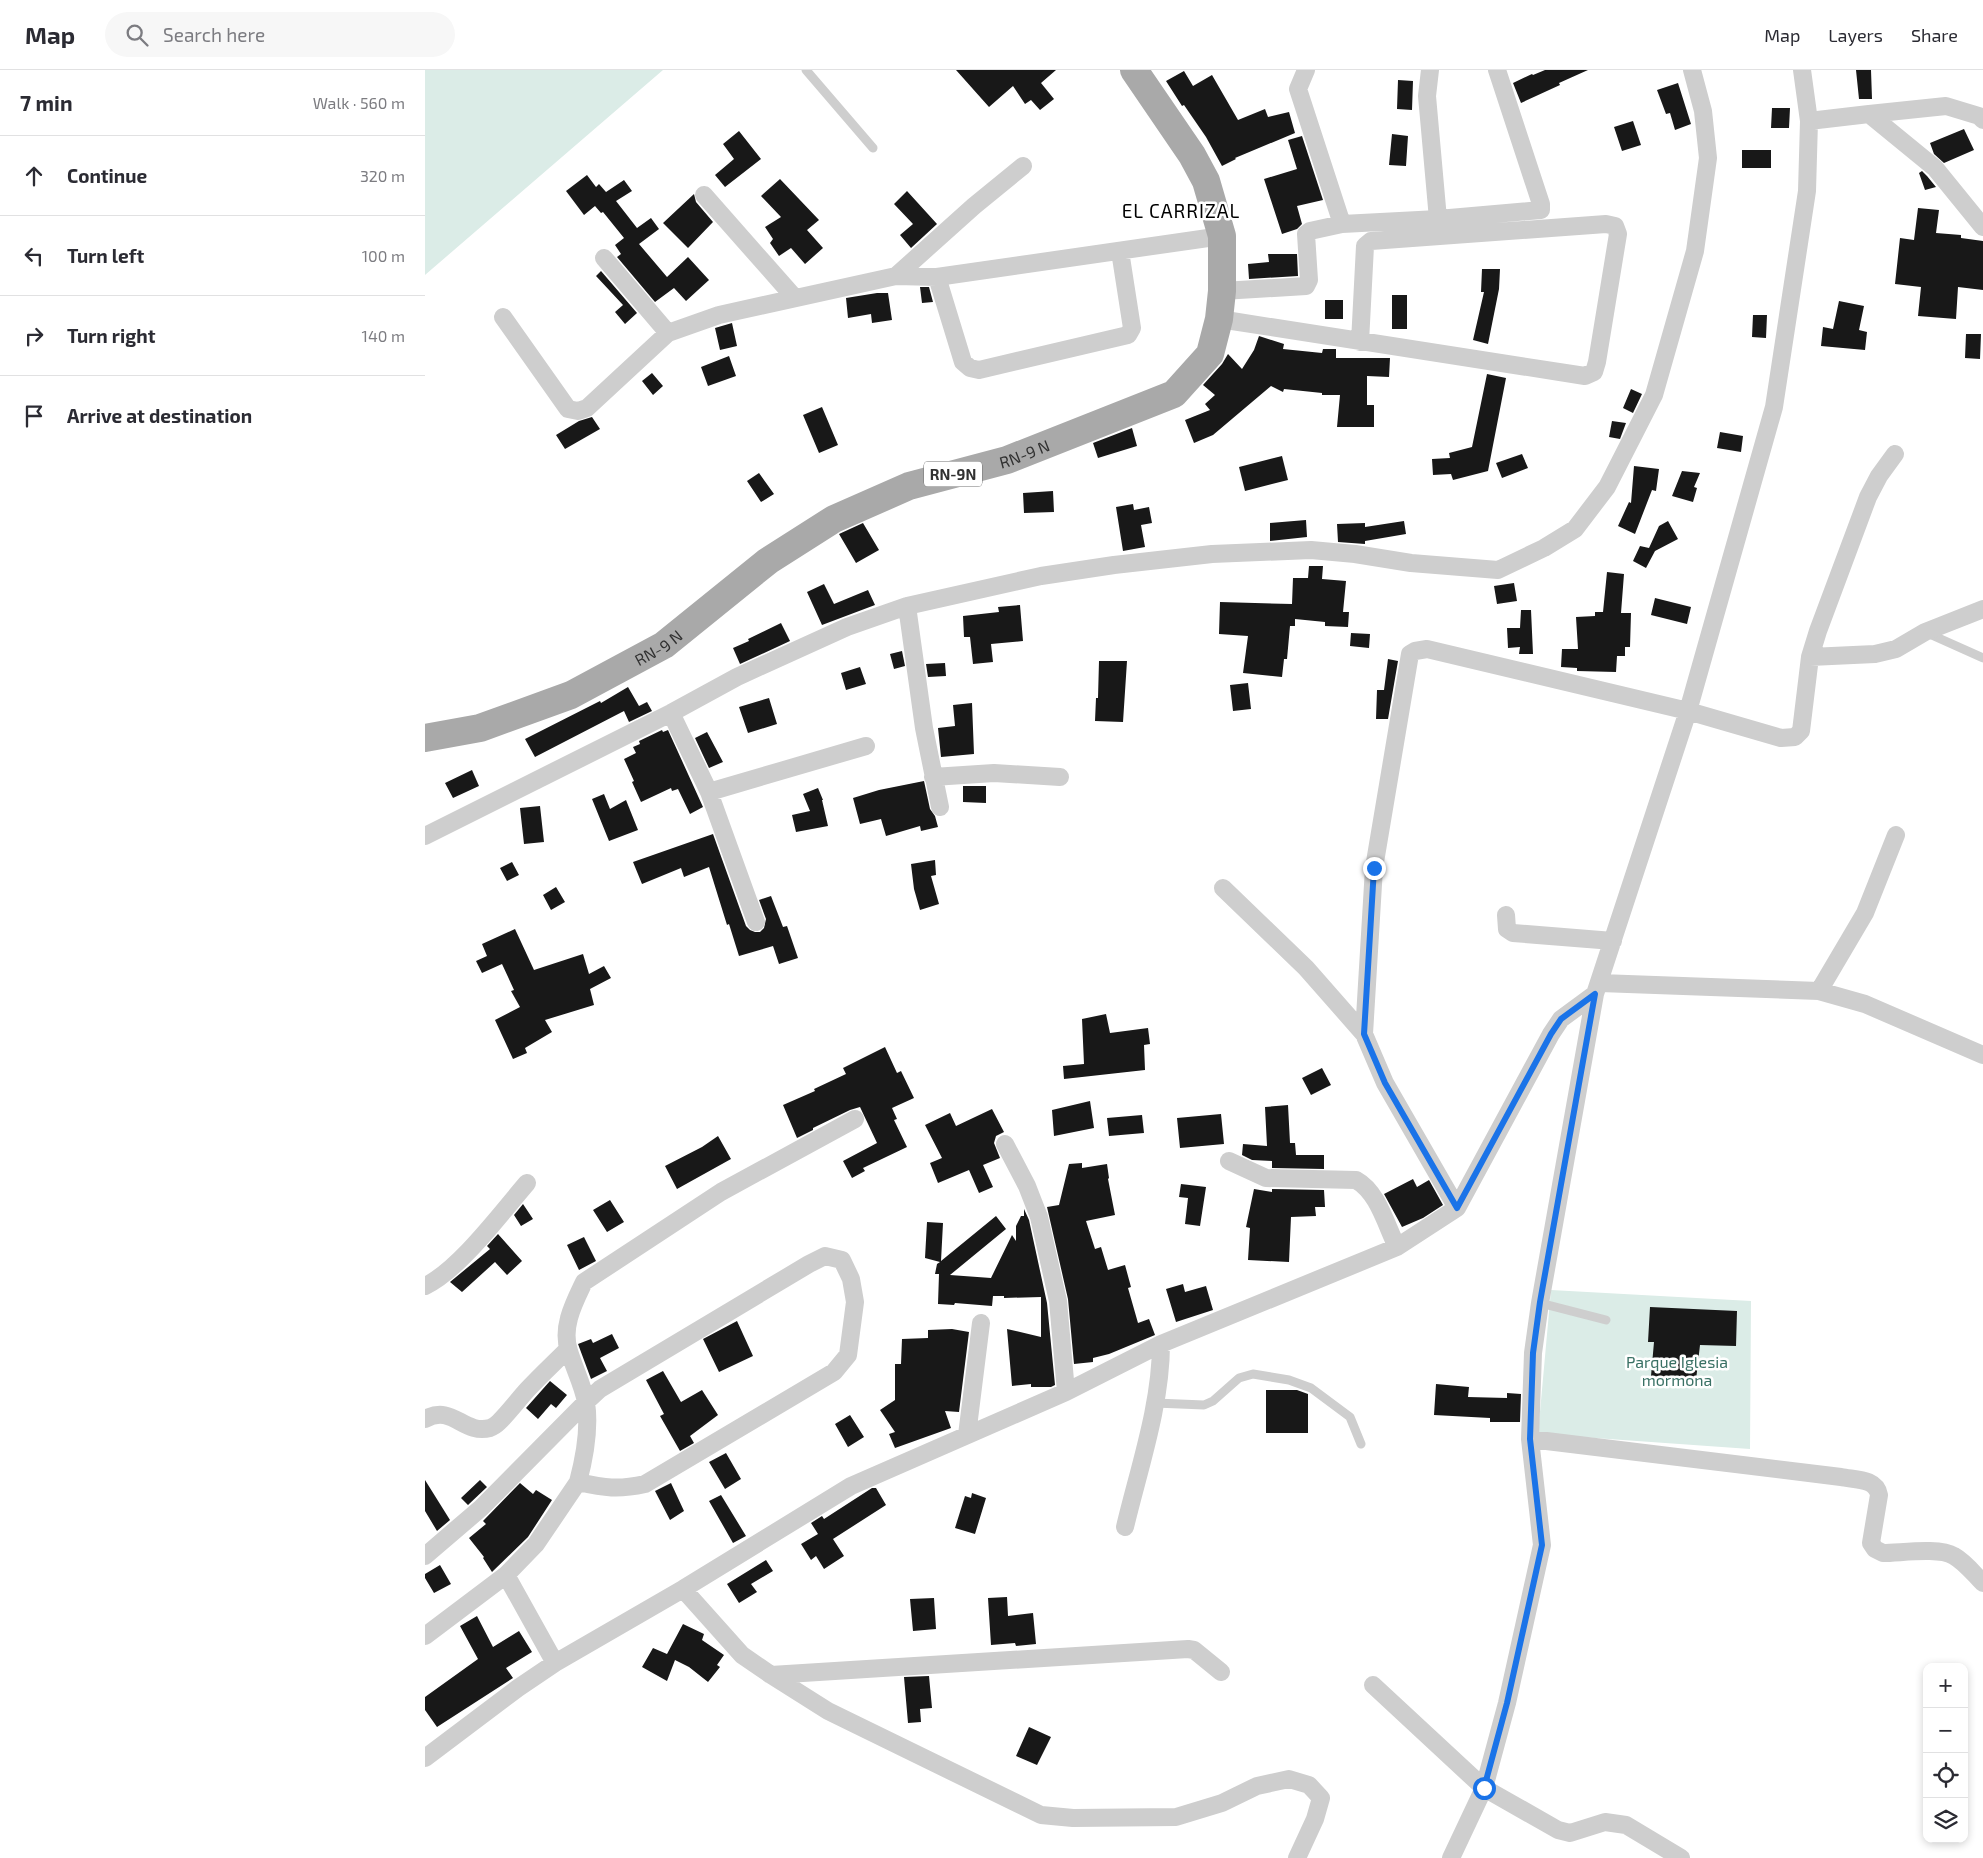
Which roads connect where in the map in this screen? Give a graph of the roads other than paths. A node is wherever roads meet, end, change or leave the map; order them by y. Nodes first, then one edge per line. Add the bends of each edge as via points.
1 (805, 70) edge
2 (1134, 70) edge
3 (1306, 70) edge
4 (1430, 70) edge
5 (1497, 70) edge
6 (1691, 70) edge
7 (1802, 70) edge
8 (1869, 114) junction
9 (1983, 120) edge
10 (1809, 121) junction
11 (873, 148) dead end
12 (1023, 166) dead end
13 (704, 195) dead end
14 (1437, 219) junction
15 (1342, 224) junction
16 (1983, 227) edge
17 (1222, 236) junction
18 (1120, 251) junction
19 (604, 258) dead end
20 (896, 276) junction
21 (937, 277) junction
22 (1222, 291) junction
23 (794, 297) junction
24 (503, 317) dead end
25 (1219, 319) junction
26 (667, 333) junction
27 (1360, 342) junction
28 (1895, 454) dead end
29 (907, 606) junction
30 (1983, 609) edge
31 (1925, 632) junction
32 (1810, 657) junction
33 (1983, 658) edge
34 (1687, 711) junction
35 (671, 713) junction
36 (425, 738) edge
37 (866, 746) dead end
38 (933, 776) junction
39 (1060, 776) dead end
40 (709, 792) junction
41 (940, 807) dead end
42 (1896, 834) dead end
43 (425, 836) edge
44 (1223, 888) dead end
45 (1506, 914) dead end
46 (755, 922) dead end
47 (1613, 941) junction
48 (1598, 988) junction
49 (1819, 991) junction
50 (1364, 1034) junction
51 (1983, 1055) edge
52 (855, 1119) dead end
53 (1005, 1144) dead end
54 (1229, 1162) dead end
55 (527, 1183) dead end
56 (1457, 1208) junction
57 (1397, 1247) junction
58 (425, 1286) edge
59 (1540, 1302) junction
60 (1606, 1320) dead end
61 (981, 1323) dead end
62 (1161, 1344) junction
63 (568, 1349) junction
64 (1066, 1392) junction
65 (586, 1402) junction
66 (1155, 1403) junction
67 (425, 1419) edge
68 (967, 1435) junction
69 (1530, 1439) junction
70 (1361, 1444) dead end
71 (579, 1482) junction
72 (1125, 1527) dead end
73 (425, 1556) edge
74 (506, 1575) junction
75 (1983, 1583) edge
76 (683, 1589) junction
77 (425, 1636) edge
78 (555, 1663) junction
79 (1221, 1672) dead end
80 (771, 1675) junction
81 (1373, 1685) dead end
82 (425, 1758) edge
83 (1484, 1788) junction
84 (1297, 1858) edge
85 (1451, 1858) edge
86 (1681, 1858) edge

1 - 11 lane
2 - 17 main road, RN-9 N / RN-9N via 1206,181
3 - 15 street via 1299,89
4 - 14 street via 1427,96
5 - 14 street via 1541,210
6 - 29 street via 1703,111 1708,158 1695,252 1654,395 1607,486 1575,528 1499,570 1311,550 1212,554 1114,564 1041,576
7 - 10 street
8 - 9 street via 1946,106
8 - 10 street
8 - 16 street via 1935,168
10 - 34 street via 1807,191 1774,407
12 - 20 street
13 - 23 street
14 - 15 street
15 - 22 street via 1306,234 1309,280 1305,286
17 - 18 street
17 - 22 main road, RN-9 N / RN-9N
18 - 21 street
18 - 21 street via 1132,328 1129,335 979,370 963,362
19 - 26 street
20 - 21 street
20 - 23 street
22 - 25 main road, RN-9 N / RN-9N
23 - 26 street via 719,315
24 - 26 street via 567,409 578,411 587,408
25 - 27 street
25 - 36 main road, RN-9 N / RN-9N via 1210,354 1174,394 1007,460 909,486 834,519 768,561 664,644 571,695 480,728
27 - 27 street via 1585,376 1594,372 1618,234 1615,226 1606,224 1371,241 1365,246
28 - 32 street via 1868,497
29 - 35 street via 847,627
29 - 38 street
30 - 31 street
31 - 32 street via 1896,649 1875,654
31 - 33 lane
32 - 34 street via 1801,731 1795,737 1781,738
34 - 47 street
34 - 50 street via 1427,649 1411,654 1374,868
35 - 40 street
35 - 43 street
37 - 40 street
38 - 39 street via 993,773
38 - 41 street
40 - 46 street
42 - 49 street via 1865,912
44 - 50 street via 1305,968
45 - 47 street via 1507,929 1513,933
47 - 48 street
48 - 49 street
48 - 56 street via 1561,1019 1551,1034
48 - 59 street
49 - 51 street via 1865,1004
50 - 56 street via 1385,1083
52 - 63 street via 721,1192 584,1282 567,1326
53 - 64 street via 1039,1217 1058,1301
54 - 57 street via 1266,1178 1356,1180 1362,1183 1373,1196
55 - 58 street via 471,1248 434,1282
56 - 57 street
57 - 62 street
59 - 60 lane
59 - 69 street via 1533,1353
61 - 68 street
62 - 64 street
62 - 66 street
63 - 65 street
63 - 67 street via 498,1423 489,1428 467,1426 442,1414
64 - 68 street
65 - 71 street via 586,1453
65 - 71 street via 600,1389 809,1264 825,1256 842,1260 851,1279 855,1302 848,1355 834,1372 645,1484 623,1489
65 - 73 street via 481,1508
66 - 70 lane via 1205,1405 1239,1378 1253,1374 1289,1380 1311,1388 1350,1417
66 - 72 street
68 - 76 street via 851,1486
69 - 75 street via 1871,1482 1879,1495 1871,1543 1875,1549 1883,1553 1944,1552 1962,1562
69 - 83 street via 1542,1545 1507,1703
71 - 74 street via 536,1544
74 - 77 street
74 - 78 street
76 - 78 street
76 - 80 street via 742,1655
78 - 82 street
79 - 80 street via 1188,1649
80 - 84 street via 828,1711 1041,1815 1073,1818 1176,1817 1222,1803 1257,1786 1289,1780 1309,1784 1321,1798 1315,1820
81 - 83 street
83 - 85 street
83 - 86 street via 1558,1830 1569,1833 1605,1822 1626,1824

